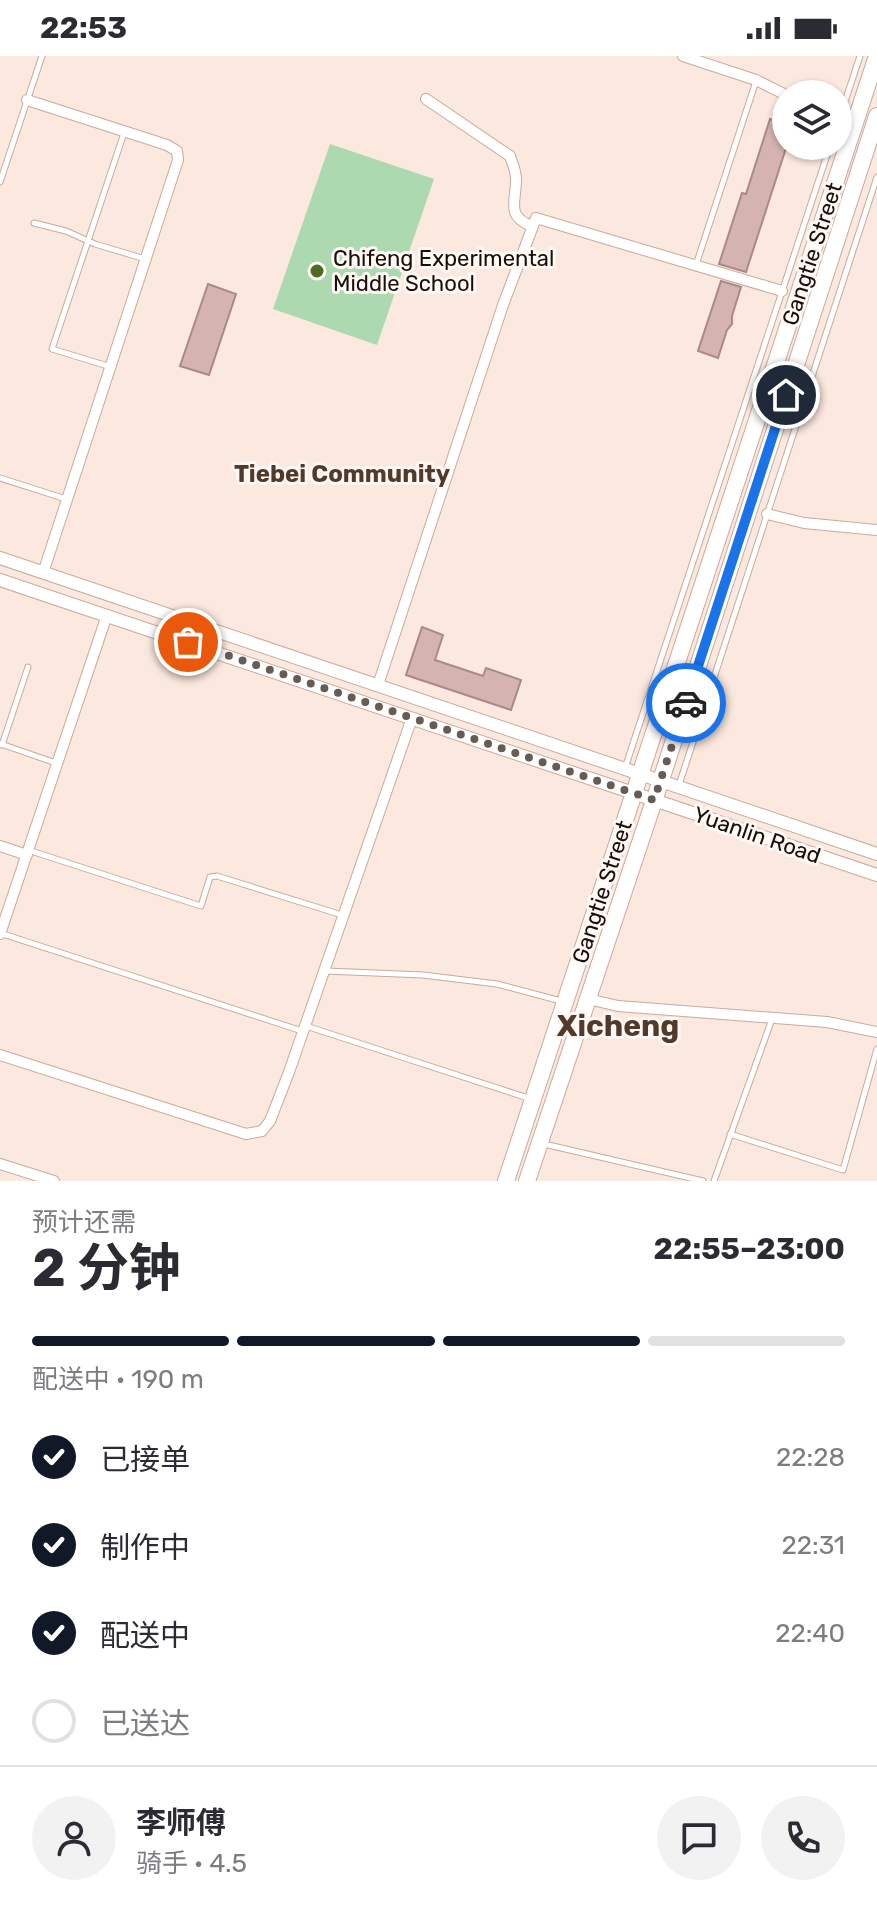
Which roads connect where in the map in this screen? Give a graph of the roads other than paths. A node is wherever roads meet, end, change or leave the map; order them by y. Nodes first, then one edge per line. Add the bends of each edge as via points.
1 (42, 56) edge
2 (683, 56) edge
3 (860, 56) edge
4 (877, 56) edge
5 (756, 80) junction
6 (852, 80) edge
7 (772, 88) edge
8 (426, 99) dead end
9 (27, 100) junction
10 (876, 124) edge
11 (124, 132) junction
12 (825, 160) edge
13 (877, 177) edge
14 (0, 182) edge
15 (34, 223) dead end
16 (531, 226) junction
17 (88, 241) junction
18 (146, 260) junction
19 (696, 265) junction
20 (782, 291) junction
21 (111, 367) junction
22 (0, 478) edge
23 (67, 499) junction
24 (767, 514) junction
25 (877, 530) edge
26 (0, 558) edge
27 (43, 573) junction
28 (0, 580) edge
29 (107, 615) junction
30 (28, 667) dead end
31 (378, 685) junction
32 (412, 718) junction
33 (1, 744) edge
34 (57, 763) junction
35 (633, 771) junction
36 (661, 780) junction
37 (678, 786) junction
38 (635, 793) junction
39 (654, 800) junction
40 (0, 846) edge
41 (28, 852) junction
42 (877, 854) edge
43 (877, 875) edge
44 (343, 915) junction
45 (0, 934) edge
46 (324, 971) junction
47 (588, 999) junction
48 (566, 1002) junction
49 (772, 1019) junction
50 (304, 1029) junction
51 (877, 1032) edge
52 (877, 1049) edge
53 (0, 1055) edge
54 (533, 1100) junction
55 (730, 1134) junction
56 (539, 1143) junction
57 (0, 1164) edge
58 (54, 1181) edge
59 (506, 1181) edge
60 (527, 1181) edge
61 (703, 1181) edge
62 (714, 1181) edge

1 - 9 lane
2 - 5 street
3 - 6 lane
4 - 35 highway, Gangtie Street
5 - 7 street
5 - 19 lane
8 - 16 street via 510,156 516,179 513,211
9 - 11 street
9 - 14 lane
10 - 36 highway, Gangtie Street
11 - 17 lane
11 - 18 street via 177,151
12 - 20 lane
13 - 24 lane
15 - 17 lane
16 - 19 street via 536,218
16 - 31 street
17 - 18 lane
17 - 21 lane via 52,349
18 - 21 street
19 - 20 street
20 - 35 lane
21 - 23 street
22 - 23 lane
23 - 27 street
24 - 25 street
24 - 37 lane
26 - 27 street, Yuanlin Road
27 - 31 street, Yuanlin Road
28 - 29 street, Yuanlin Road
29 - 32 street, Yuanlin Road
29 - 34 street
30 - 33 lane
31 - 35 street, Yuanlin Road
32 - 38 street, Yuanlin Road
32 - 44 street
33 - 34 lane
34 - 41 street
35 - 36 street, Yuanlin Road
35 - 38 highway, Gangtie Street
36 - 37 street, Yuanlin Road
36 - 39 highway, Gangtie Street
37 - 42 street, Yuanlin Road
38 - 39 street, Yuanlin Road
38 - 48 highway, Gangtie Street
39 - 43 street, Yuanlin Road
39 - 47 highway, Gangtie Street
40 - 41 street
41 - 44 lane via 201,906 210,877 217,876
41 - 45 street
44 - 46 street
45 - 50 lane
46 - 48 lane via 497,984
46 - 50 street
47 - 49 street
47 - 56 highway, Gangtie Street
48 - 54 highway, Gangtie Street
49 - 51 street
49 - 55 lane
50 - 53 street via 270,1121 262,1131 246,1134
50 - 54 lane
52 - 55 lane via 843,1170
54 - 59 highway, Gangtie Street
55 - 62 lane
56 - 60 highway, Gangtie Street
56 - 61 lane
57 - 58 street

